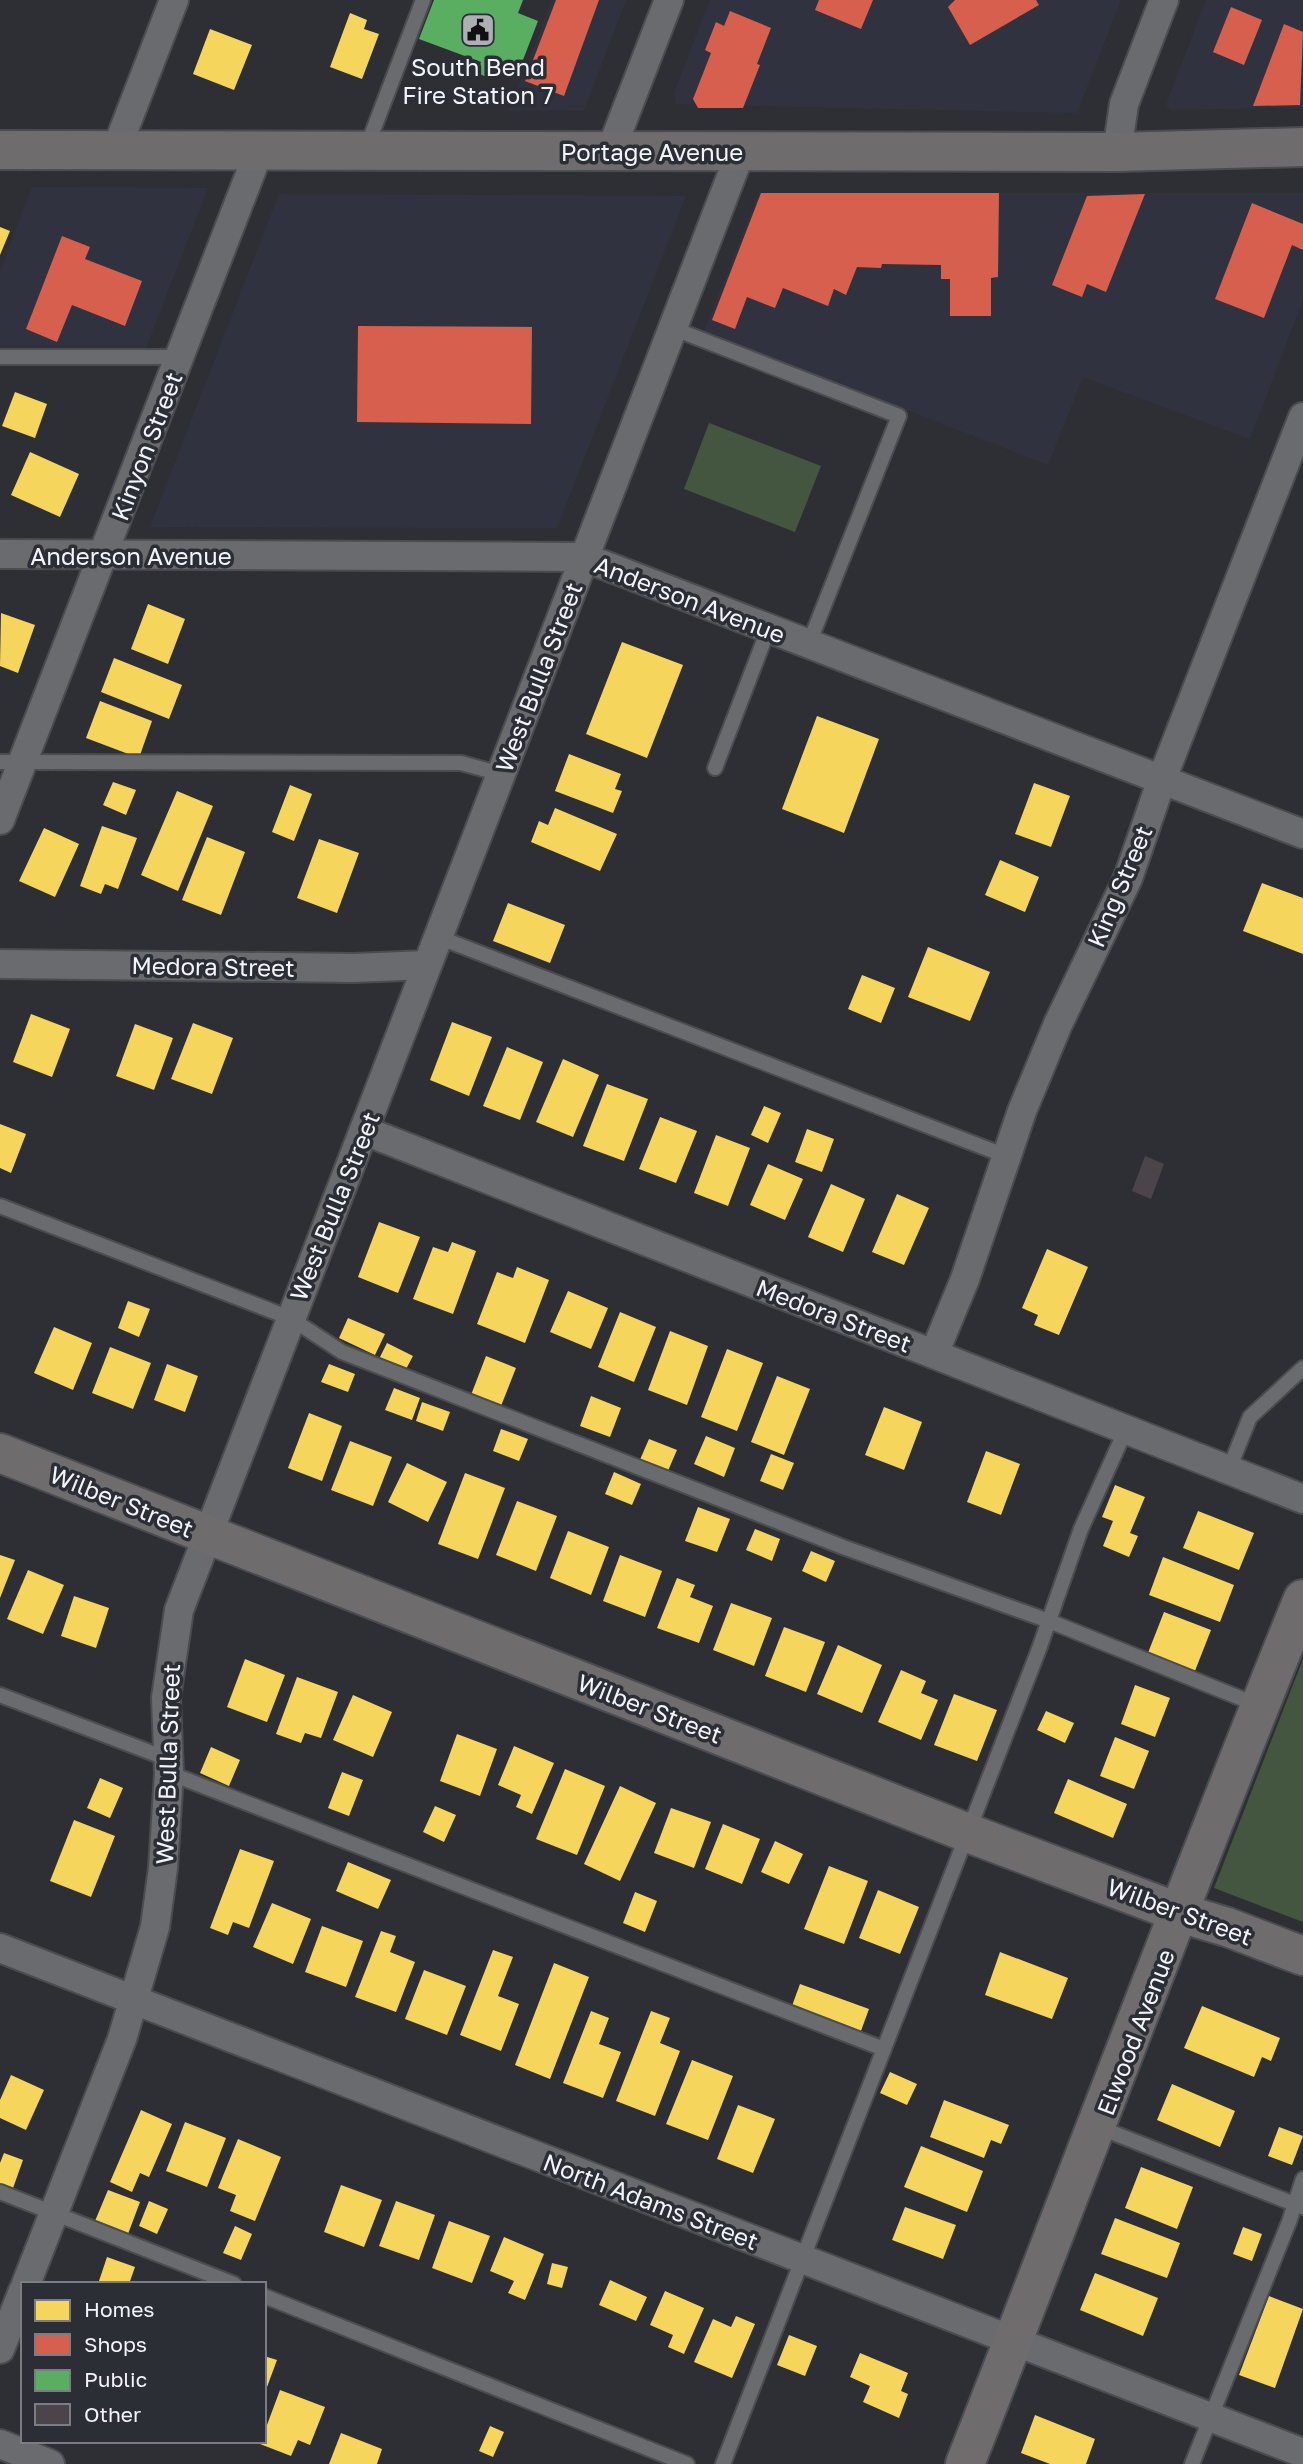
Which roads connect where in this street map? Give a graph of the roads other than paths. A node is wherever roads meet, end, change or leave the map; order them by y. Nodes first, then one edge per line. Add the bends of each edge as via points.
1 (174, 0) edge
2 (423, 0) edge
3 (669, 0) edge
4 (1164, 0) edge
5 (1303, 147) edge
6 (0, 150) edge
7 (116, 150) junction
8 (259, 150) junction
9 (365, 150) junction
10 (611, 150) junction
11 (741, 151) junction
12 (1117, 152) junction
13 (672, 328) junction
14 (0, 357) edge
15 (180, 357) junction
16 (1303, 417) edge
17 (0, 554) edge
18 (103, 555) junction
19 (583, 557) junction
20 (768, 630) junction
21 (808, 646) junction
22 (11, 762) edge
23 (715, 768) dead end
24 (501, 774) junction
25 (1162, 779) junction
26 (0, 820) edge
27 (1303, 834) edge
28 (438, 937) junction
29 (0, 964) edge
30 (427, 965) junction
31 (365, 1131) junction
32 (1006, 1156) junction
33 (0, 1206) edge
34 (290, 1318) junction
35 (934, 1354) junction
36 (1303, 1368) edge
37 (1125, 1429) junction
38 (0, 1453) edge
39 (1229, 1469) junction
40 (1303, 1499) edge
41 (206, 1535) junction
42 (1303, 1599) edge
43 (1049, 1621) junction
44 (0, 1695) edge
45 (1260, 1706) junction
46 (169, 1766) junction
47 (968, 1833) junction
48 (1180, 1913) junction
49 (0, 1948) edge
50 (1303, 1956) edge
51 (135, 2001) junction
52 (884, 2049) junction
53 (1098, 2127) junction
54 (1303, 2179) edge
55 (0, 2192) edge
56 (1299, 2205) edge
57 (54, 2212) junction
58 (802, 2260) junction
59 (27, 2282) edge
60 (228, 2282) edge
61 (21, 2296) edge
62 (266, 2297) edge
63 (1013, 2342) junction
64 (0, 2349) edge
65 (1210, 2417) junction
66 (0, 2445) edge
67 (1303, 2453) edge
68 (50, 2464) edge
69 (687, 2464) edge
70 (723, 2464) edge
71 (965, 2464) edge
72 (1192, 2464) edge

1 - 7 street
2 - 9 lane
3 - 10 street
4 - 12 street via 1124,104
5 - 12 street, Portage Avenue
6 - 7 street, Portage Avenue
7 - 8 street, Portage Avenue
8 - 9 street, Portage Avenue
8 - 15 street, Kinyon Street
9 - 10 street, Portage Avenue
10 - 11 street, Portage Avenue
11 - 12 street, Portage Avenue
11 - 13 street, West Bulla Street
13 - 19 street, West Bulla Street
13 - 21 lane via 899,416
14 - 15 lane
15 - 18 street, Kinyon Street
16 - 25 street, King Street
17 - 18 street, Anderson Avenue
18 - 19 street, Anderson Avenue
18 - 22 street, Kinyon Street
19 - 20 street, Anderson Avenue
19 - 24 street, West Bulla Street
20 - 21 street, Anderson Avenue
20 - 23 lane
21 - 25 street, Anderson Avenue
22 - 24 lane via 461,762
22 - 26 street, Kinyon Street
24 - 28 street, West Bulla Street
25 - 27 street, Anderson Avenue
25 - 32 street, King Street via 1128,878 1058,1024
28 - 30 street, West Bulla Street
28 - 32 lane
29 - 30 street, Medora Street
30 - 31 street, West Bulla Street
31 - 34 street, West Bulla Street
31 - 35 street, Medora Street
32 - 35 street, King Street via 965,1279
33 - 34 lane
34 - 41 street, West Bulla Street
34 - 43 lane via 342,1352 843,1547
35 - 37 street, Medora Street
36 - 39 lane via 1250,1417
37 - 39 street, Medora Street
37 - 43 lane via 1081,1529
38 - 41 street, Wilber Street
39 - 40 street, Medora Street
41 - 46 street, West Bulla Street via 173,1638 166,1698
41 - 47 street, Wilber Street
42 - 45 street, Elwood Avenue
43 - 45 lane
43 - 47 lane
44 - 46 lane
45 - 48 street, Elwood Avenue
46 - 51 street, West Bulla Street via 155,1927
46 - 52 lane
47 - 48 street, Wilber Street
47 - 52 lane
48 - 50 street, Wilber Street
48 - 53 street, Elwood Avenue
49 - 51 street, North Adams Street
51 - 57 street, West Bulla Street
51 - 58 street, North Adams Street
52 - 58 lane
53 - 56 lane
53 - 63 street, Elwood Avenue
54 - 56 lane
55 - 57 lane
56 - 65 lane
57 - 59 street, West Bulla Street
57 - 60 lane
58 - 63 street, North Adams Street
58 - 70 lane
61 - 64 street
62 - 69 lane
63 - 65 street, North Adams Street
63 - 71 street, Elwood Avenue
65 - 67 street, North Adams Street
65 - 72 lane
66 - 68 street

